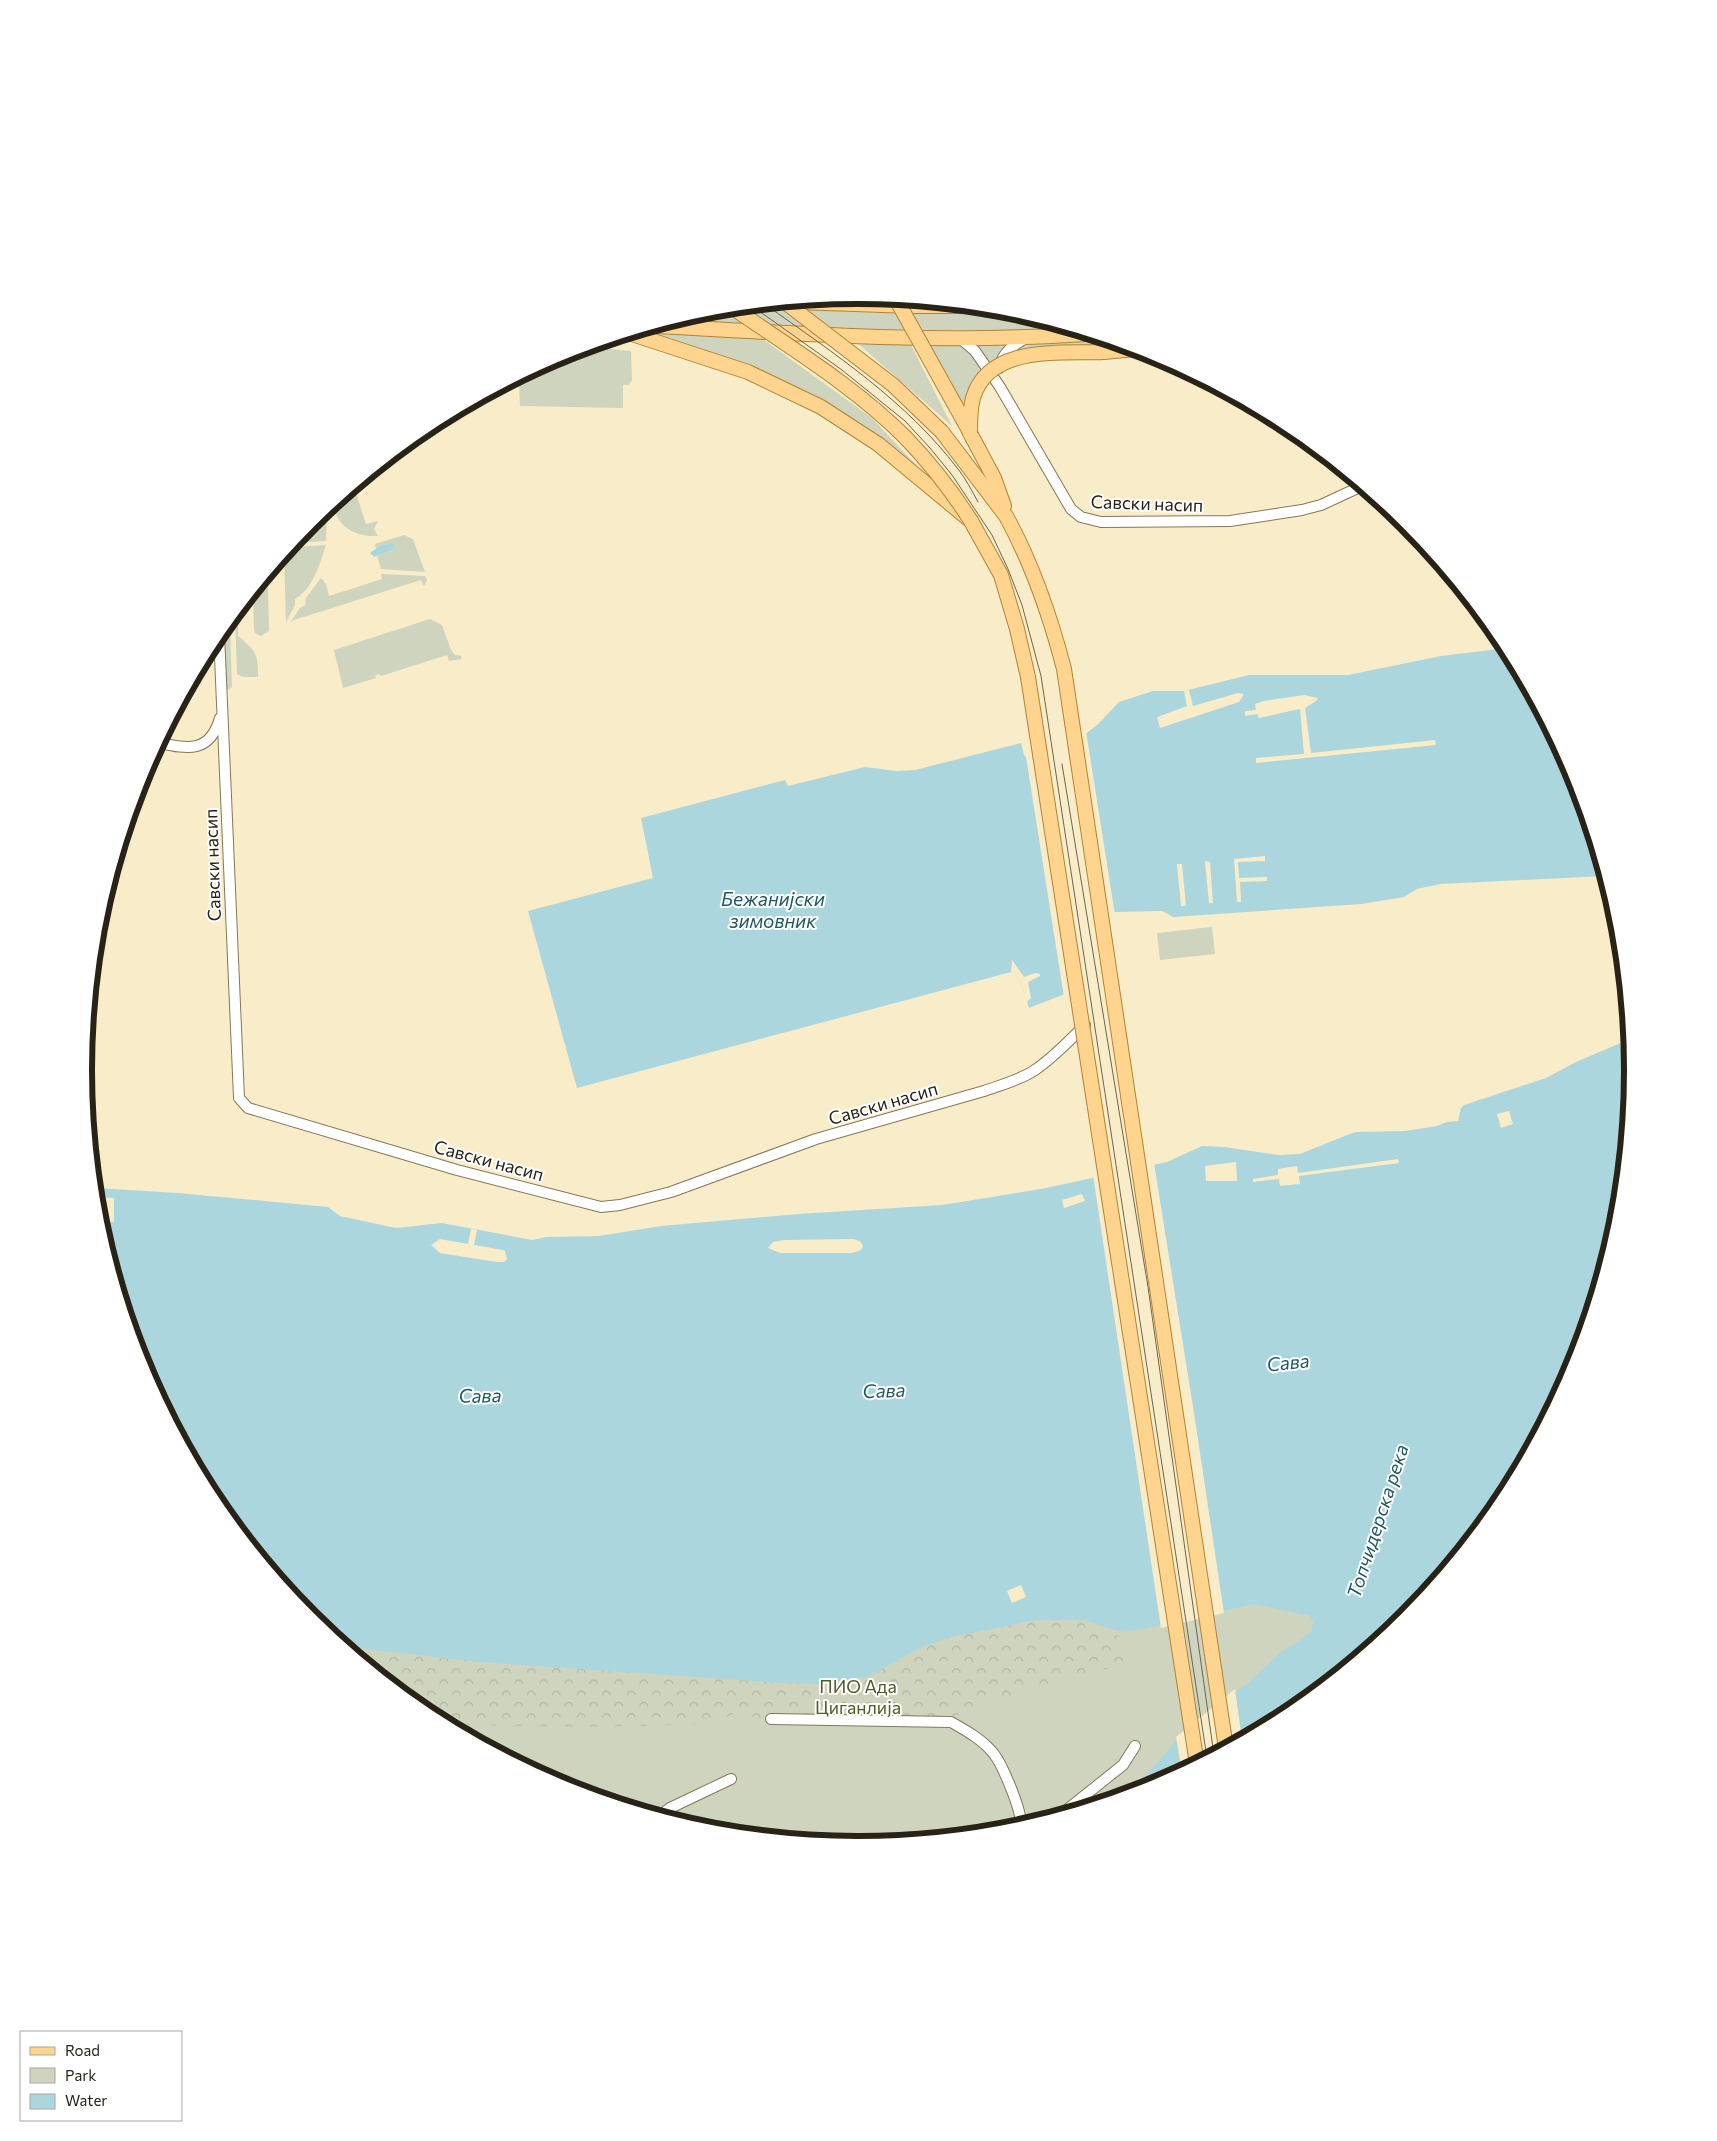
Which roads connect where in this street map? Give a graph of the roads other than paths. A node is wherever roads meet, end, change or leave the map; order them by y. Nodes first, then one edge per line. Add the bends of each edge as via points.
1 (900, 306) edge
2 (792, 308) edge
3 (741, 314) edge
4 (676, 327) edge
5 (1070, 335) edge
6 (640, 337) edge
7 (1028, 337) junction
8 (961, 339) junction
9 (1119, 351) edge
10 (1000, 387) junction
11 (970, 433) junction
12 (1356, 489) edge
13 (1006, 516) junction
14 (971, 521) junction
15 (220, 648) edge
16 (222, 712) junction
17 (166, 744) edge
18 (1088, 1022) dead end
19 (771, 1719) dead end
20 (1225, 1743) edge
21 (1134, 1746) dead end
22 (1196, 1758) edge
23 (731, 1779) dead end
24 (1072, 1805) edge
25 (666, 1811) edge
26 (1022, 1819) edge

1 - 11 main road, bridge
2 - 13 main road, bridge via 914,404 952,442
3 - 14 main road, bridge via 886,420 938,474
4 - 8 main road via 858,338
5 - 7 main road
6 - 14 main road, bridge via 748,372 800,396 878,444
7 - 8 main road
7 - 10 street via 1010,348 1002,358 998,372
8 - 10 street, Савски насип via 974,351
9 - 11 main road, bridge via 1035,354 1000,365 983,379 975,393 970,411
10 - 12 street, Савски насип via 1071,509 1091,520 1156,523 1247,519 1321,505
11 - 13 main road via 994,478
13 - 20 main road via 1040,588 1064,669
14 - 22 main road, bridge via 1001,576 1028,677
15 - 16 street, Савски насип
16 - 17 street, Савски насип via 213,735 201,746 192,748
16 - 18 street, Савски насип via 239,1098 248,1108 457,1170 601,1207 671,1192 816,1139 984,1092 1035,1070
19 - 26 street via 951,1722 974,1735 995,1755
21 - 24 street via 1123,1766
23 - 25 street

